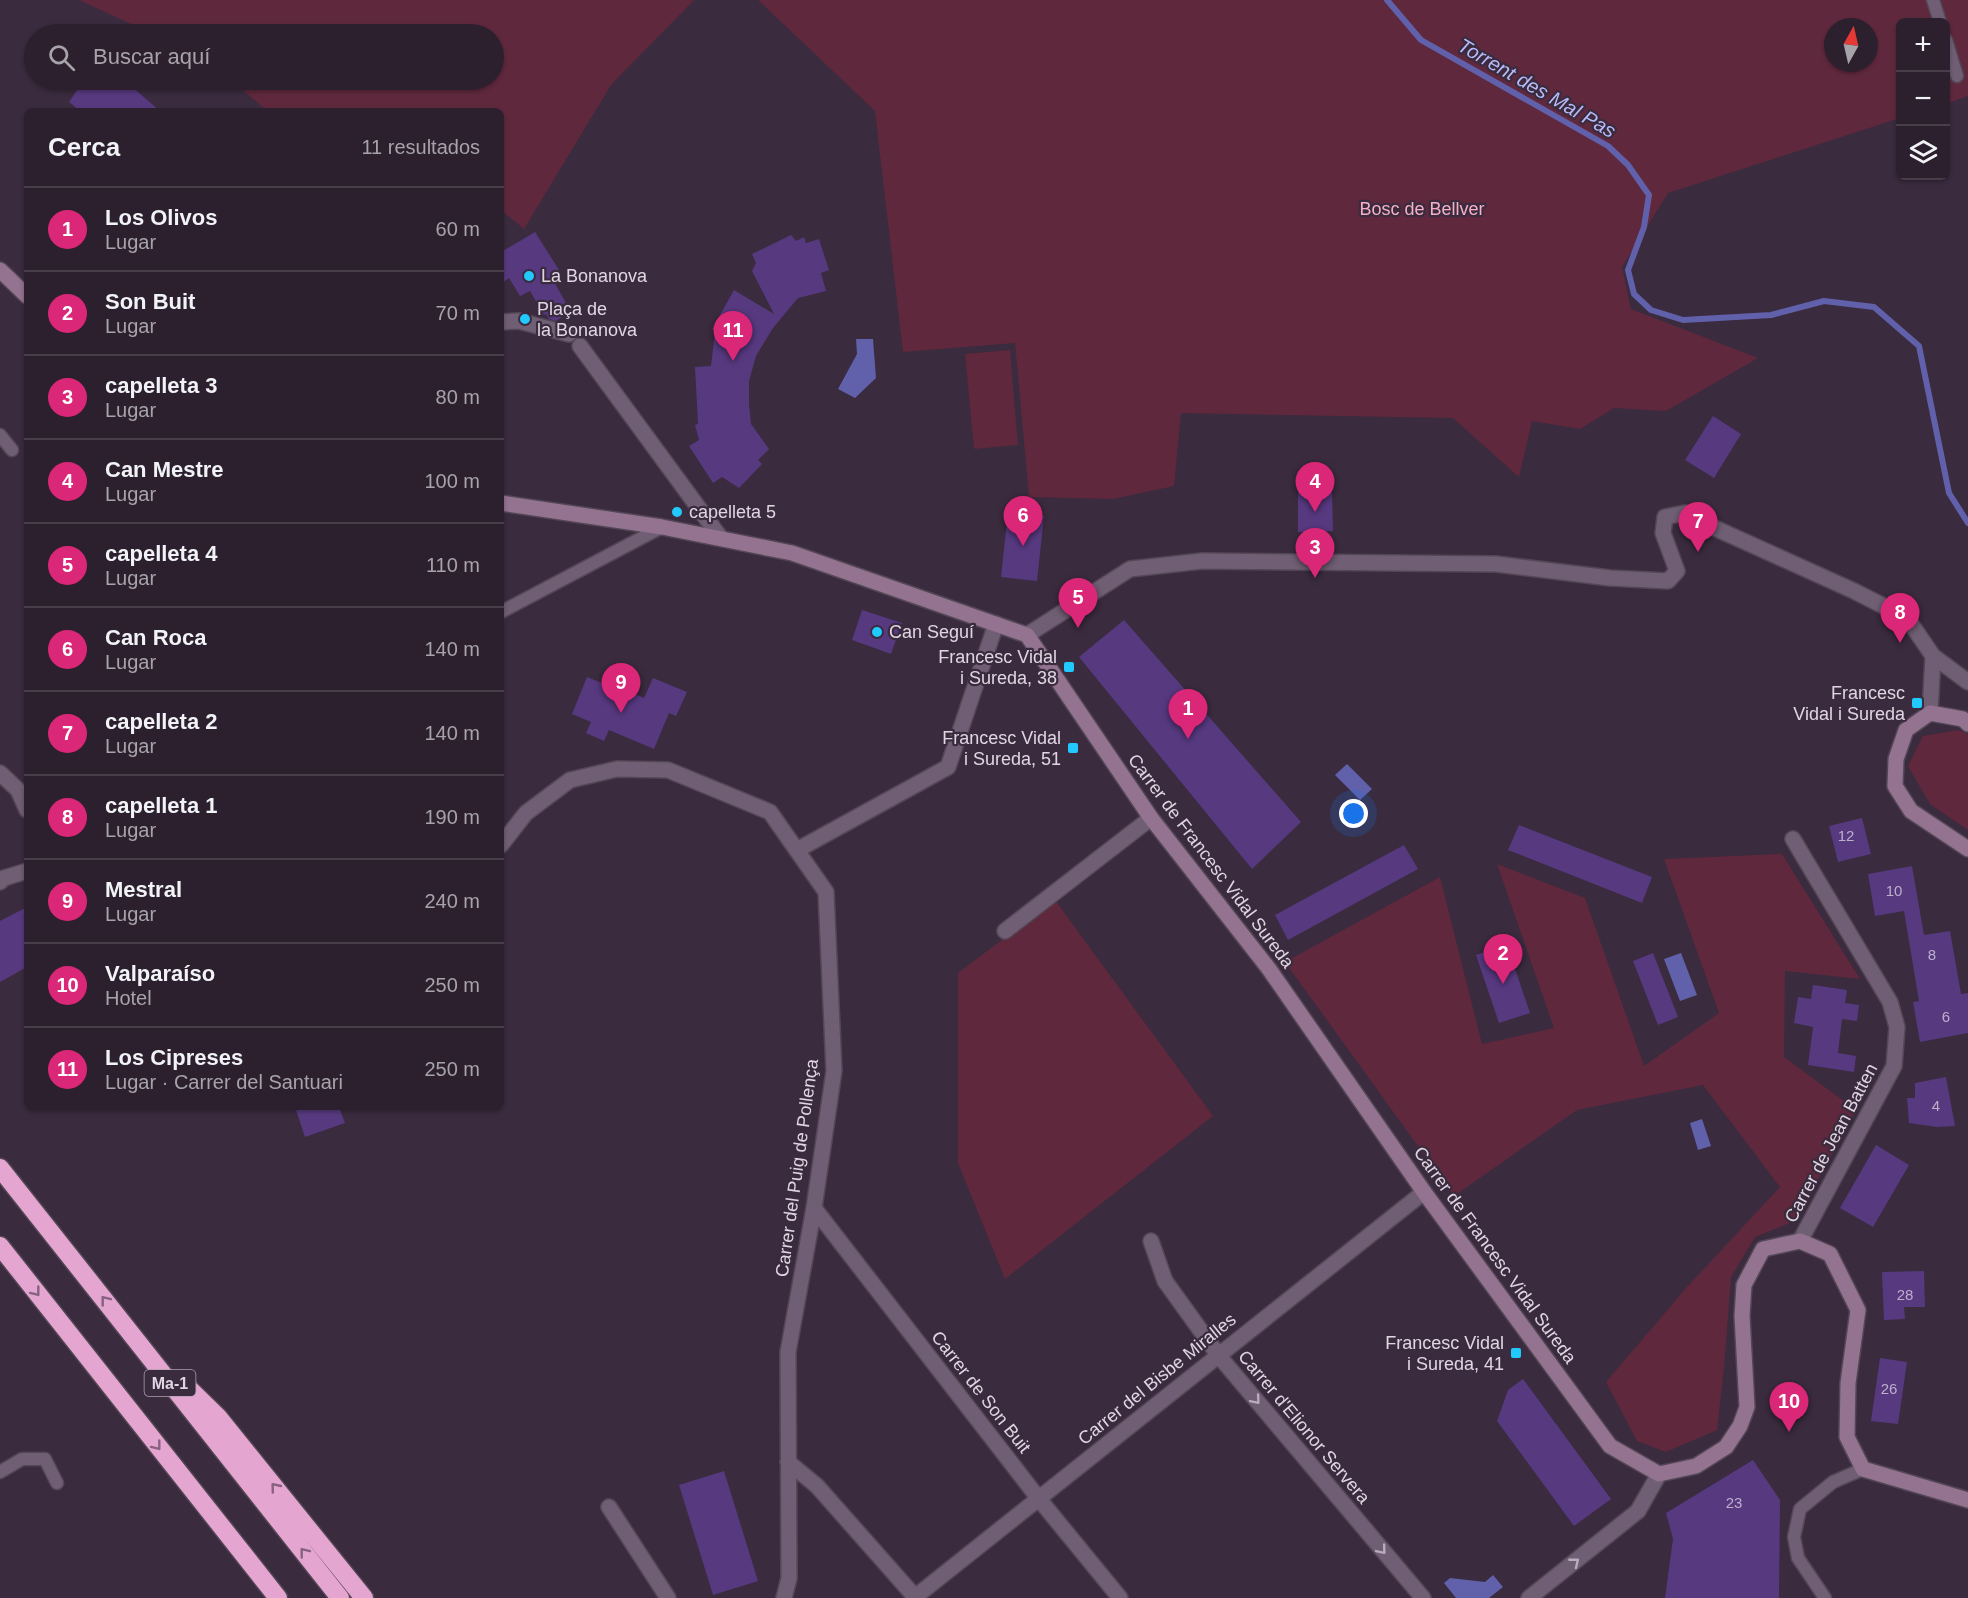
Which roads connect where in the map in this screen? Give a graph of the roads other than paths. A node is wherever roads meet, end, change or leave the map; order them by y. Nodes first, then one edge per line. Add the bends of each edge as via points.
1 (1932, 0) edge
2 (1939, 18) edge
3 (1950, 53) edge
4 (1957, 76) dead end
5 (0, 270) edge
6 (24, 293) edge
7 (504, 322) edge
8 (569, 334) dead end
9 (580, 346) dead end
10 (0, 435) edge
11 (12, 450) dead end
12 (504, 503) edge
13 (662, 527) junction
14 (720, 537) junction
15 (504, 610) edge
16 (996, 624) junction
17 (1027, 635) junction
18 (1933, 656) junction
19 (1968, 682) edge
20 (1930, 713) junction
21 (1968, 724) edge
22 (0, 773) edge
23 (24, 803) edge
24 (1151, 818) junction
25 (1793, 839) dead end
26 (504, 841) edge
27 (1968, 849) edge
28 (796, 850) junction
29 (24, 872) edge
30 (0, 882) edge
31 (1005, 932) dead end
32 (0, 1168) edge
33 (1424, 1192) junction
34 (814, 1208) junction
35 (1151, 1241) dead end
36 (1800, 1241) junction
37 (0, 1246) edge
38 (126, 1328) junction
39 (1219, 1356) junction
40 (788, 1462) junction
41 (1863, 1469) junction
42 (0, 1472) edge
43 (1659, 1474) junction
44 (57, 1483) dead end
45 (1039, 1499) junction
46 (1968, 1500) edge
47 (609, 1507) dead end
48 (278, 1598) edge
49 (340, 1598) edge
50 (364, 1598) edge
51 (668, 1598) edge
52 (784, 1598) edge
53 (915, 1598) edge
54 (1120, 1598) edge
55 (1423, 1598) edge
56 (1529, 1598) edge
57 (1825, 1598) edge

1 - 2 lane
3 - 4 lane
5 - 6 street
7 - 8 street via 519,321
9 - 14 street
10 - 11 lane
12 - 13 street
13 - 14 street
13 - 15 lane
14 - 16 street via 792,553
16 - 17 street
16 - 28 street via 948,767
17 - 18 street via 1130,569 1202,561 1496,564 1668,581 1677,571 1663,533 1665,517 1685,513 1907,618
17 - 24 street, Carrer de Francesc Vidal Sureda
18 - 19 street
18 - 20 street
20 - 21 street via 1963,718
20 - 27 street via 1906,730 1896,759 1895,786 1911,811
22 - 23 street via 18,790
24 - 31 street
24 - 33 street, Carrer de Francesc Vidal Sureda via 1269,969
25 - 36 street, Carrer de Jean Batten via 1890,1002 1897,1027 1894,1066
26 - 28 street, Carrer del Puig de Pollença via 526,813 570,780 618,770 668,770 770,812
28 - 34 street, Carrer del Puig de Pollença via 826,892 834,1071
29 - 30 street
38 -> 32 highway, Ma-1
33 - 39 street, Carrer del Bisbe Miralles
33 - 43 street, Carrer de Francesc Vidal Sureda via 1611,1446
34 - 40 street, Carrer del Puig de Pollença via 788,1352
34 - 45 street, Carrer de Son Buit
35 - 39 street, Carrer d'Elionor Servera via 1165,1281
36 - 41 street via 1830,1254 1858,1310 1848,1383 1847,1437
36 - 43 street via 1763,1249 1744,1285 1747,1407 1740,1426 1726,1447 1696,1466
37 -> 48 highway, Ma-1
49 -> 38 highway, Ma-1
50 -> 38 highway via 218,1417
39 - 45 street, Carrer del Bisbe Miralles
39 -> 55 street, Carrer d'Elionor Servera
40 - 52 street, Carrer del Puig de Pollença via 789,1578
40 - 53 street via 817,1486
41 - 46 street
41 - 57 lane via 1833,1482 1800,1509 1794,1537 1798,1558
42 - 44 lane via 22,1459 45,1459
56 -> 43 street via 1638,1511
45 - 53 street, Carrer del Bisbe Miralles
45 - 54 street, Carrer de Son Buit
47 - 51 street

